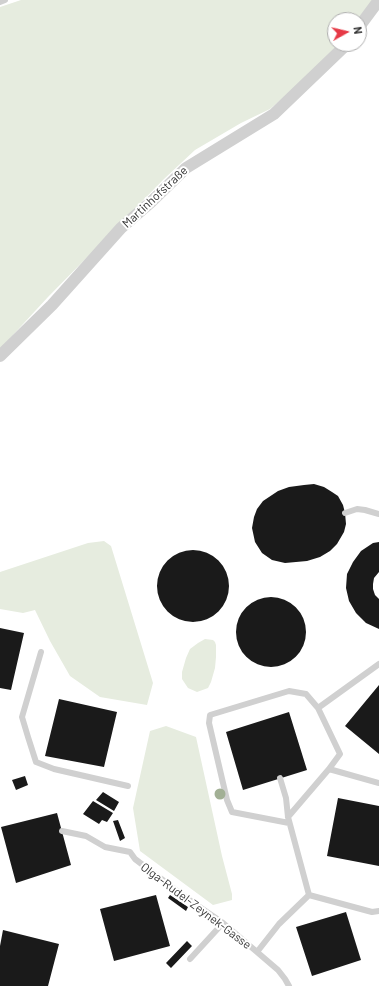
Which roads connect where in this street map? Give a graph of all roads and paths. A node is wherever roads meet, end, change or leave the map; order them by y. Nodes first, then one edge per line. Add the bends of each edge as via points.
1 (5, 0) edge
2 (379, 0) edge
3 (0, 2) edge
4 (367, 16) edge
5 (339, 52) edge
6 (0, 356) edge
7 (345, 513) dead end
8 (379, 514) edge
9 (41, 652) dead end
10 (379, 664) edge
11 (318, 708) junction
12 (329, 770) junction
13 (280, 778) dead end
14 (379, 784) edge
15 (128, 786) dead end
16 (289, 820) junction
17 (62, 831) dead end
18 (309, 895) junction
19 (379, 911) edge
20 (223, 923) junction
21 (257, 952) junction
22 (190, 959) dead end
23 (288, 986) edge

1 - 3 lane
2 - 4 street
5 - 6 street, Martinhofstraße via 274,114 186,168 122,228 52,305
7 - 8 lane via 357,509
9 - 15 lane via 22,717 36,762 54,769
10 - 11 lane
11 - 12 lane via 340,754
11 - 16 lane via 306,694 289,691 210,715 209,722 232,812
12 - 14 lane
12 - 16 lane
13 - 16 lane
16 - 18 lane
17 - 20 lane, Olga-Rudel-Zeynek-Gasse via 86,836 105,847 130,852 135,859 184,897
18 - 19 lane via 372,912
18 - 21 lane, Olga-Rudel-Zeynek-Gasse via 279,924
20 - 21 lane, Olga-Rudel-Zeynek-Gasse
20 - 22 lane
21 - 23 lane, Olga-Rudel-Zeynek-Gasse via 278,970

